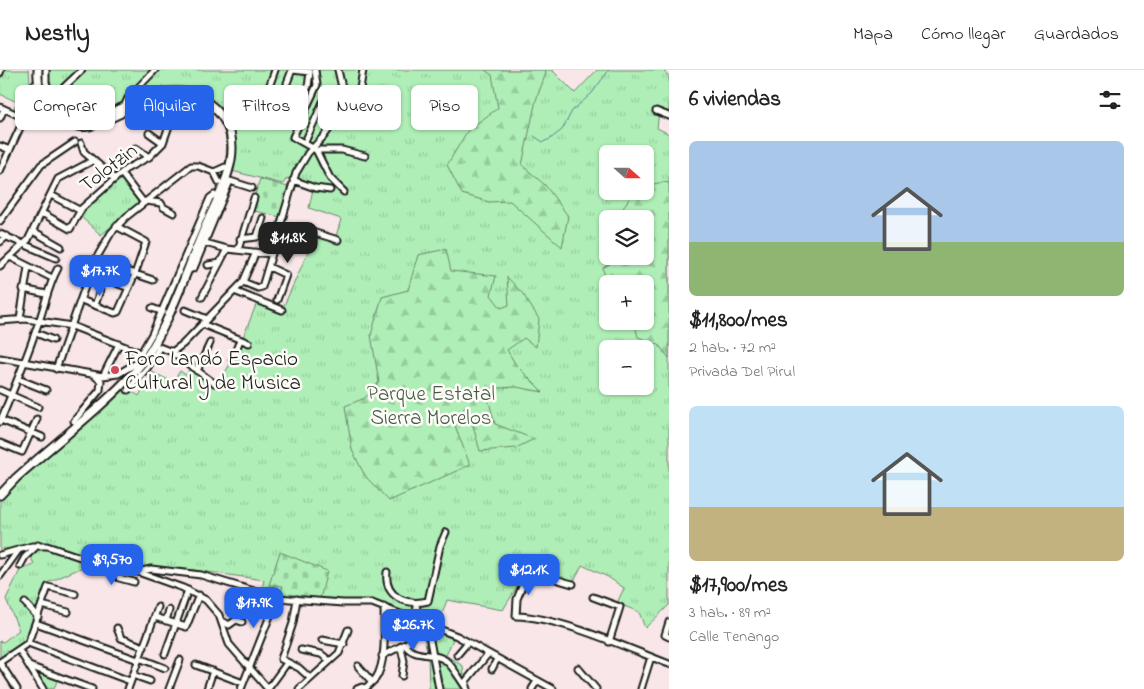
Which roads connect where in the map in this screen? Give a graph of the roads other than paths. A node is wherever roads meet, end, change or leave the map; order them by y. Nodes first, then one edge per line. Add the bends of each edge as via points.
1 (34, 70) edge
2 (38, 70) edge
3 (46, 70) edge
4 (82, 70) edge
5 (155, 70) edge
6 (275, 70) edge
7 (292, 70) edge
8 (315, 70) edge
9 (338, 70) edge
10 (363, 70) edge
11 (287, 83) dead end
12 (35, 85) edge
13 (39, 85) edge
14 (270, 85) edge
15 (341, 85) edge
16 (361, 85) edge
17 (308, 88) dead end
18 (2, 108) edge
19 (125, 109) edge
20 (122, 110) junction
21 (656, 110) dead end
22 (115, 112) edge
23 (115, 113) edge
24 (318, 113) edge
25 (15, 114) edge
26 (214, 114) edge
27 (669, 116) edge
28 (0, 118) edge
29 (19, 130) edge
30 (168, 130) edge
31 (329, 130) edge
32 (149, 133) dead end
33 (305, 142) junction
34 (164, 143) junction
35 (0, 146) edge
36 (136, 148) dead end
37 (314, 149) junction
38 (10, 150) junction
39 (149, 156) junction
40 (365, 156) dead end
41 (94, 160) junction
42 (225, 167) junction
43 (0, 171) edge
44 (214, 172) junction
45 (121, 173) junction
46 (115, 179) junction
47 (293, 180) junction
48 (219, 182) junction
49 (252, 188) dead end
50 (330, 190) dead end
51 (344, 192) dead end
52 (50, 195) junction
53 (254, 198) dead end
54 (145, 202) junction
55 (79, 210) junction
56 (42, 213) junction
57 (174, 213) dead end
58 (263, 218) dead end
59 (211, 219) junction
60 (0, 221) edge
61 (116, 226) junction
62 (33, 231) junction
63 (0, 234) edge
64 (277, 234) junction
65 (7, 236) junction
66 (240, 239) junction
67 (338, 240) dead end
68 (0, 242) edge
69 (205, 243) junction
70 (26, 244) junction
71 (61, 247) dead end
72 (227, 249) junction
73 (238, 250) junction
74 (256, 252) junction
75 (271, 254) junction
76 (10, 257) junction
77 (56, 258) dead end
78 (94, 260) junction
79 (220, 263) junction
80 (208, 265) dead end
81 (0, 266) edge
82 (28, 267) junction
83 (269, 267) junction
84 (58, 268) dead end
85 (186, 271) junction
86 (135, 274) junction
87 (52, 278) junction
88 (153, 280) dead end
89 (244, 282) junction
90 (116, 283) dead end
91 (129, 288) junction
92 (23, 289) junction
93 (100, 290) dead end
94 (234, 291) junction
95 (46, 294) junction
96 (202, 297) dead end
97 (81, 300) junction
98 (277, 300) dead end
99 (95, 306) junction
100 (152, 308) dead end
101 (185, 310) dead end
102 (282, 310) dead end
103 (163, 312) junction
104 (20, 319) junction
105 (207, 319) junction
106 (0, 321) edge
107 (40, 321) junction
108 (202, 324) junction
109 (72, 326) junction
110 (36, 333) junction
111 (53, 340) dead end
112 (240, 340) junction
113 (210, 343) dead end
114 (249, 343) dead end
115 (119, 344) junction
116 (156, 347) junction
117 (172, 352) junction
118 (0, 358) edge
119 (232, 360) dead end
120 (24, 361) junction
121 (136, 364) junction
122 (56, 369) junction
123 (196, 371) junction
124 (95, 375) junction
125 (103, 376) junction
126 (18, 379) junction
127 (214, 383) dead end
128 (0, 390) edge
129 (46, 390) dead end
130 (128, 390) dead end
131 (10, 394) junction
132 (38, 406) dead end
133 (0, 419) edge
134 (37, 419) dead end
135 (74, 422) junction
136 (31, 432) junction
137 (42, 437) dead end
138 (0, 443) edge
139 (0, 490) edge
140 (0, 495) edge
141 (446, 532) dead end
142 (38, 545) junction
143 (19, 550) junction
144 (0, 555) edge
145 (20, 566) dead end
146 (119, 568) junction
147 (138, 572) junction
148 (387, 572) dead end
149 (0, 576) edge
150 (134, 582) dead end
151 (573, 584) dead end
152 (188, 590) junction
153 (75, 594) dead end
154 (200, 595) junction
155 (593, 597) dead end
156 (277, 598) junction
157 (297, 599) junction
158 (25, 603) dead end
159 (416, 604) junction
160 (42, 605) junction
161 (158, 607) dead end
162 (384, 607) junction
163 (169, 610) dead end
164 (68, 612) dead end
165 (38, 617) junction
166 (155, 617) junction
167 (166, 621) junction
168 (419, 621) junction
169 (224, 622) dead end
170 (242, 622) dead end
171 (669, 622) edge
172 (36, 623) junction
173 (176, 624) junction
174 (427, 624) junction
175 (117, 628) dead end
176 (348, 630) dead end
177 (669, 637) edge
178 (322, 640) dead end
179 (468, 642) junction
180 (609, 642) junction
181 (28, 643) junction
182 (344, 644) junction
183 (144, 647) junction
184 (403, 647) junction
185 (19, 650) junction
186 (301, 650) dead end
187 (165, 654) dead end
188 (488, 654) junction
189 (382, 656) junction
190 (434, 656) junction
191 (457, 656) dead end
192 (651, 657) junction
193 (139, 659) junction
194 (497, 659) junction
195 (180, 660) dead end
196 (330, 661) junction
197 (0, 663) edge
198 (287, 663) junction
199 (196, 664) dead end
200 (669, 664) edge
201 (29, 666) junction
202 (358, 666) dead end
203 (249, 667) junction
204 (578, 668) dead end
205 (492, 669) dead end
206 (171, 670) junction
207 (213, 671) junction
208 (133, 674) junction
209 (402, 676) dead end
210 (310, 678) junction
211 (130, 681) junction
212 (537, 681) junction
213 (150, 682) dead end
214 (372, 682) junction
215 (243, 683) junction
216 (17, 689) edge
217 (43, 689) edge
218 (92, 689) edge
219 (128, 689) edge
220 (168, 689) edge
221 (207, 689) edge
222 (241, 689) edge
223 (268, 689) edge
224 (299, 689) edge
225 (357, 689) edge
226 (365, 689) edge
227 (439, 689) edge
228 (467, 689) edge
229 (532, 689) edge
230 (553, 689) edge
231 (596, 689) edge
232 (641, 689) edge

1 - 12 highway
2 - 13 highway
3 - 4 street via 47,85 53,93 61,90
5 - 20 street via 128,98
6 - 14 street
7 - 11 street
7 - 17 street via 310,72
8 - 33 street via 316,85 293,136
9 - 15 street
10 - 16 street
18 - 25 street
18 - 28 street
19 - 20 highway
20 - 22 highway
20 - 23 highway
20 - 59 highway via 160,92 181,91 202,98 221,115 230,134 231,158
21 - 27 street
24 - 33 street
26 - 42 highway via 227,141
29 - 38 street
30 - 34 street, Tolotzin
31 - 37 street
32 - 34 street
33 - 37 street
34 - 39 street, Tolotzin
35 - 38 street
36 - 39 street
37 - 40 street via 342,150
37 - 47 street via 303,159
37 - 51 street via 330,178
38 - 43 street
39 - 45 street, Tolotzin
41 - 46 street
41 - 52 street via 59,178
41 - 60 street via 78,142 41,165
42 - 44 street
42 - 48 highway
44 - 48 street
44 - 54 street via 191,166
45 - 46 street, Tolotzin
45 - 54 street
46 - 55 street, Tolotzin
47 - 50 street
47 - 64 street
48 - 103 highway
49 - 59 street via 230,181
52 - 55 street
52 - 56 street
53 - 66 street
54 - 57 street via 160,203
54 - 61 street
55 - 56 street via 70,229
56 - 62 street
58 - 66 street via 257,236
59 - 69 street
59 - 85 highway
61 - 78 street
61 - 86 street via 145,240
62 - 70 street
62 - 71 street
63 - 65 street
64 - 67 street via 293,238 299,228
64 - 75 street
65 - 68 street
65 - 70 street
66 - 73 street
69 - 72 street
69 - 85 street via 194,268
70 - 76 street
70 - 77 street
72 - 73 street
72 - 79 street
73 - 74 street
74 - 75 street
74 - 89 street
75 - 83 street
76 - 81 street
76 - 82 street
78 - 86 street
78 - 97 street
79 - 80 street
79 - 96 street
82 - 87 street
82 - 92 street
83 - 89 street via 263,285 258,288
83 - 98 street via 286,275
84 - 87 street
85 - 116 highway
86 - 88 street
86 - 91 street
87 - 95 street
89 - 94 street
90 - 91 street
91 - 99 street via 117,313
92 - 95 street
92 - 104 street
93 - 99 street
94 - 102 street
94 - 105 street
95 - 107 street
97 - 99 street
97 - 109 street
100 - 103 street
101 - 105 street
103 - 115 street via 141,353
103 - 121 highway via 151,341
104 - 106 street
104 - 107 street
105 - 108 street
107 - 109 street
107 - 110 street
108 - 112 street
108 - 117 street
109 - 115 street
109 - 122 street
110 - 111 street
110 - 120 street
112 - 114 street
112 - 119 street
113 - 123 street
115 - 125 street
116 - 117 street
116 - 130 street via 148,367
116 - 140 highway via 124,383
117 - 123 street
118 - 120 street
120 - 122 street
120 - 126 street
120 - 131 street
121 - 125 street via 118,374
121 - 135 highway
122 - 124 street
123 - 127 street
124 - 125 street
124 - 135 street via 102,387
126 - 129 street
126 - 131 street
128 - 131 street
131 - 132 street
131 - 133 street
133 - 136 street
134 - 136 street
135 - 139 highway
136 - 137 street
136 - 138 street via 21,452
141 - 159 street via 439,549 430,600
142 - 143 street
142 - 145 street
142 - 146 street
143 - 144 street
143 - 149 street
146 - 147 street
146 - 150 street via 119,578
147 - 152 street
147 - 156 street via 151,569 201,575
148 - 159 street via 386,582 392,594
151 - 180 street via 528,572 517,599 516,616 556,623
152 - 154 street
152 - 173 street
153 - 160 street via 49,586
154 - 173 street via 187,626
154 - 203 street via 216,612 229,644
155 - 180 street via 620,607
156 - 157 street
156 - 203 street
157 - 162 street via 344,604 369,602
157 - 198 street via 281,658
158 - 165 street
159 - 168 street
160 - 164 street
160 - 165 street
161 - 166 street
162 - 168 street
162 - 189 street
163 - 167 street
165 - 172 street
166 - 167 street
166 - 183 street
167 - 173 street
168 - 174 street
168 - 184 street
169 - 170 street via 229,625 236,620
171 - 177 street via 665,635
172 - 181 street
172 - 193 street
173 - 187 street
174 - 179 street
174 - 190 street
175 - 183 street via 121,638
176 - 182 street
178 - 182 street
179 - 188 street
179 - 191 street
180 - 192 street
181 - 185 street
181 - 211 street
182 - 196 street
183 - 193 street
184 - 189 street
184 - 190 street via 411,652
184 - 209 street
185 - 197 street
185 - 201 street
186 - 196 street via 322,654
188 - 194 street
188 - 228 street via 467,680
189 - 214 street via 378,675
190 - 227 street
190 - 228 street via 449,664
192 - 200 street
192 - 232 street
193 - 206 street
193 - 208 street
194 - 205 street
194 - 212 street
195 - 206 street
196 - 210 street
197 - 216 street
198 - 210 street
198 - 223 street
199 - 207 street
201 - 217 street
201 - 218 street
202 - 214 street
203 - 215 street
203 - 223 street
204 - 231 street
206 - 220 street
207 - 215 street
207 - 221 street
208 - 211 street
208 - 213 street
210 - 224 street
211 - 219 street
212 - 229 street
212 - 230 street
214 - 226 street
215 - 222 street
225 - 226 street

